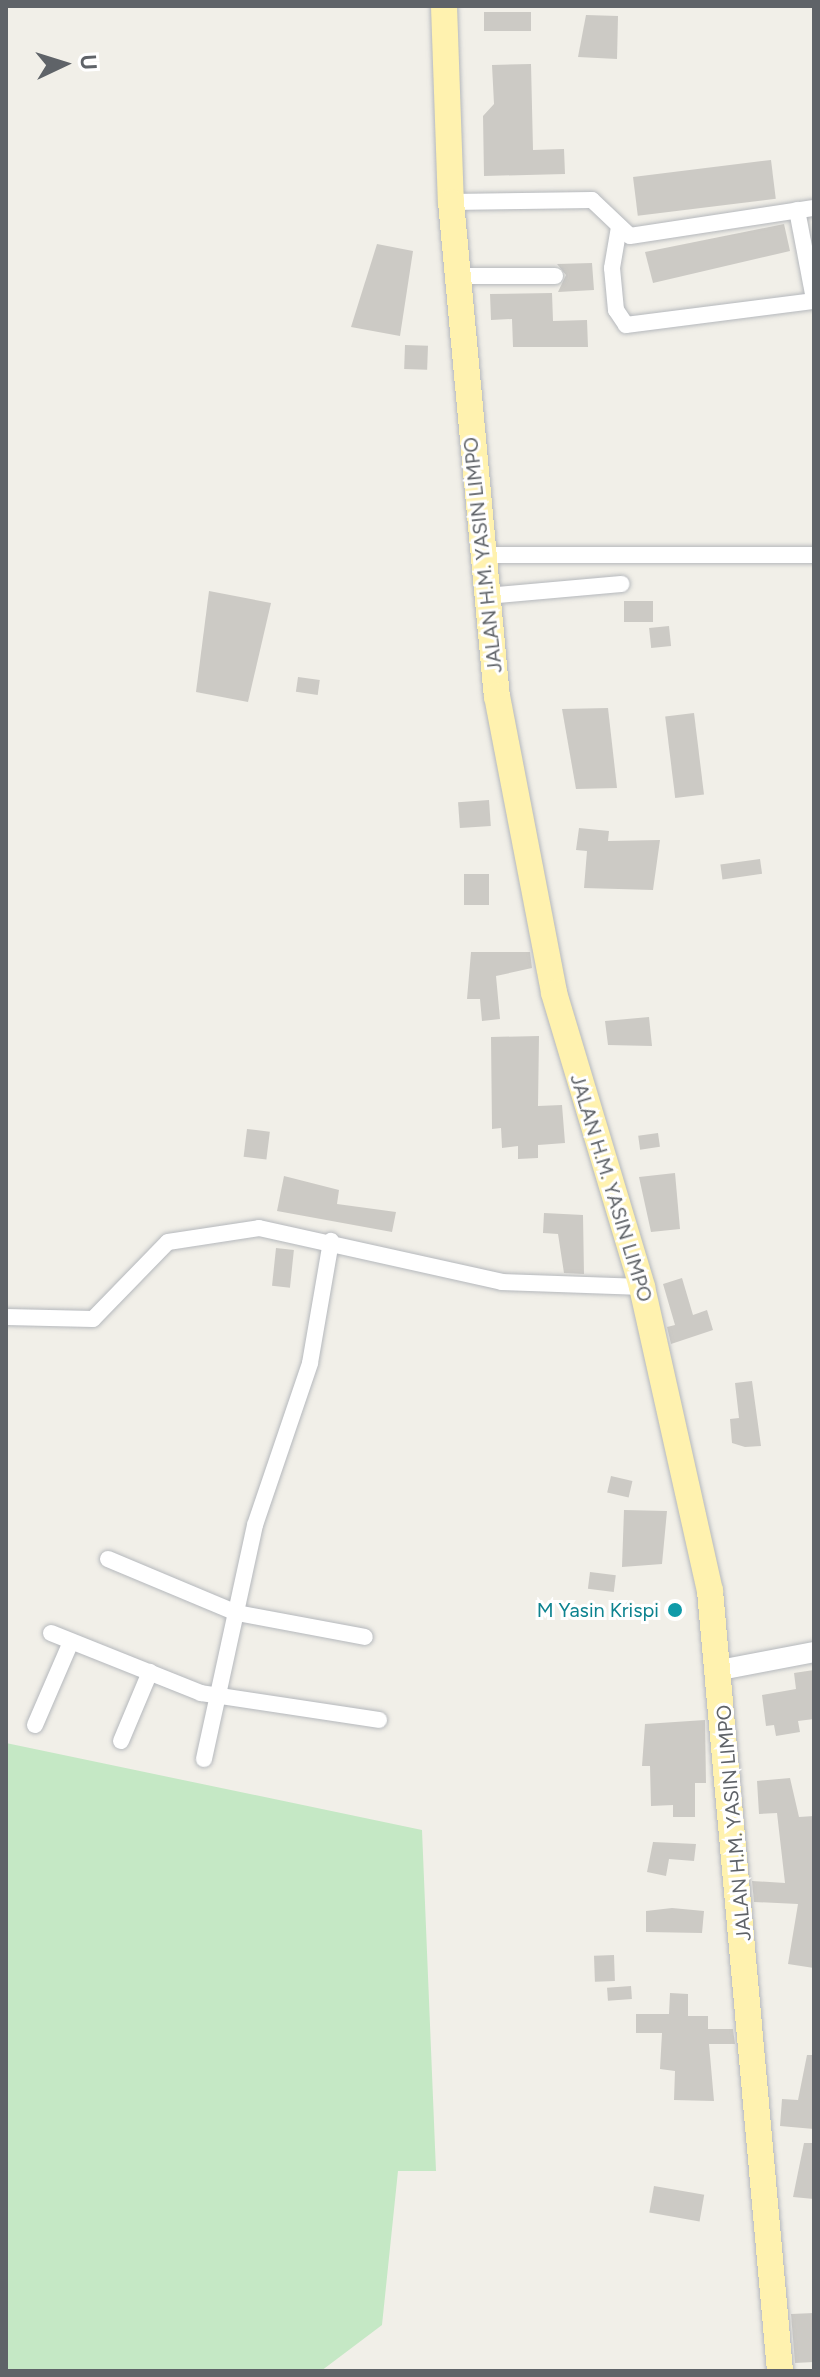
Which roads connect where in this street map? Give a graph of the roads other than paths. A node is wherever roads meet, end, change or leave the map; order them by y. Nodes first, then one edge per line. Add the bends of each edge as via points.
1 (444, 6) edge
2 (451, 202) junction
3 (806, 209) edge
4 (619, 227) junction
5 (458, 276) junction
6 (555, 276) dead end
7 (814, 300) edge
8 (482, 555) junction
9 (814, 555) edge
10 (621, 584) dead end
11 (486, 596) junction
12 (331, 1241) junction
13 (642, 1287) junction
14 (6, 1317) edge
15 (108, 1559) dead end
16 (237, 1613) junction
17 (51, 1633) dead end
18 (365, 1637) dead end
19 (71, 1642) junction
20 (814, 1652) edge
21 (720, 1670) junction
22 (150, 1672) junction
23 (216, 1695) junction
24 (379, 1720) dead end
25 (35, 1725) dead end
26 (121, 1741) dead end
27 (204, 1759) dead end
28 (780, 2371) edge

1 - 2 main road, JALAN H.M. YASIN LIMPO
2 - 4 street via 592,200
2 - 5 main road, JALAN H.M. YASIN LIMPO
3 - 4 street via 630,236
3 - 7 street
4 - 7 street via 612,280 626,325
5 - 6 street
5 - 8 main road, JALAN H.M. YASIN LIMPO
8 - 9 street via 521,549
8 - 11 main road, JALAN H.M. YASIN LIMPO
10 - 11 street
11 - 13 main road, JALAN H.M. YASIN LIMPO via 517,826 554,993
12 - 13 street via 502,1282
12 - 14 street via 259,1228 184,1236 159,1249 93,1319
12 - 16 street via 310,1363 255,1525
13 - 21 main road, JALAN H.M. YASIN LIMPO via 689,1486
15 - 16 street
16 - 18 street
16 - 23 street
17 - 19 street
19 - 22 street
19 - 25 street
20 - 21 street
21 - 28 main road, JALAN H.M. YASIN LIMPO
22 - 23 street
22 - 26 street
23 - 24 street
23 - 27 street

